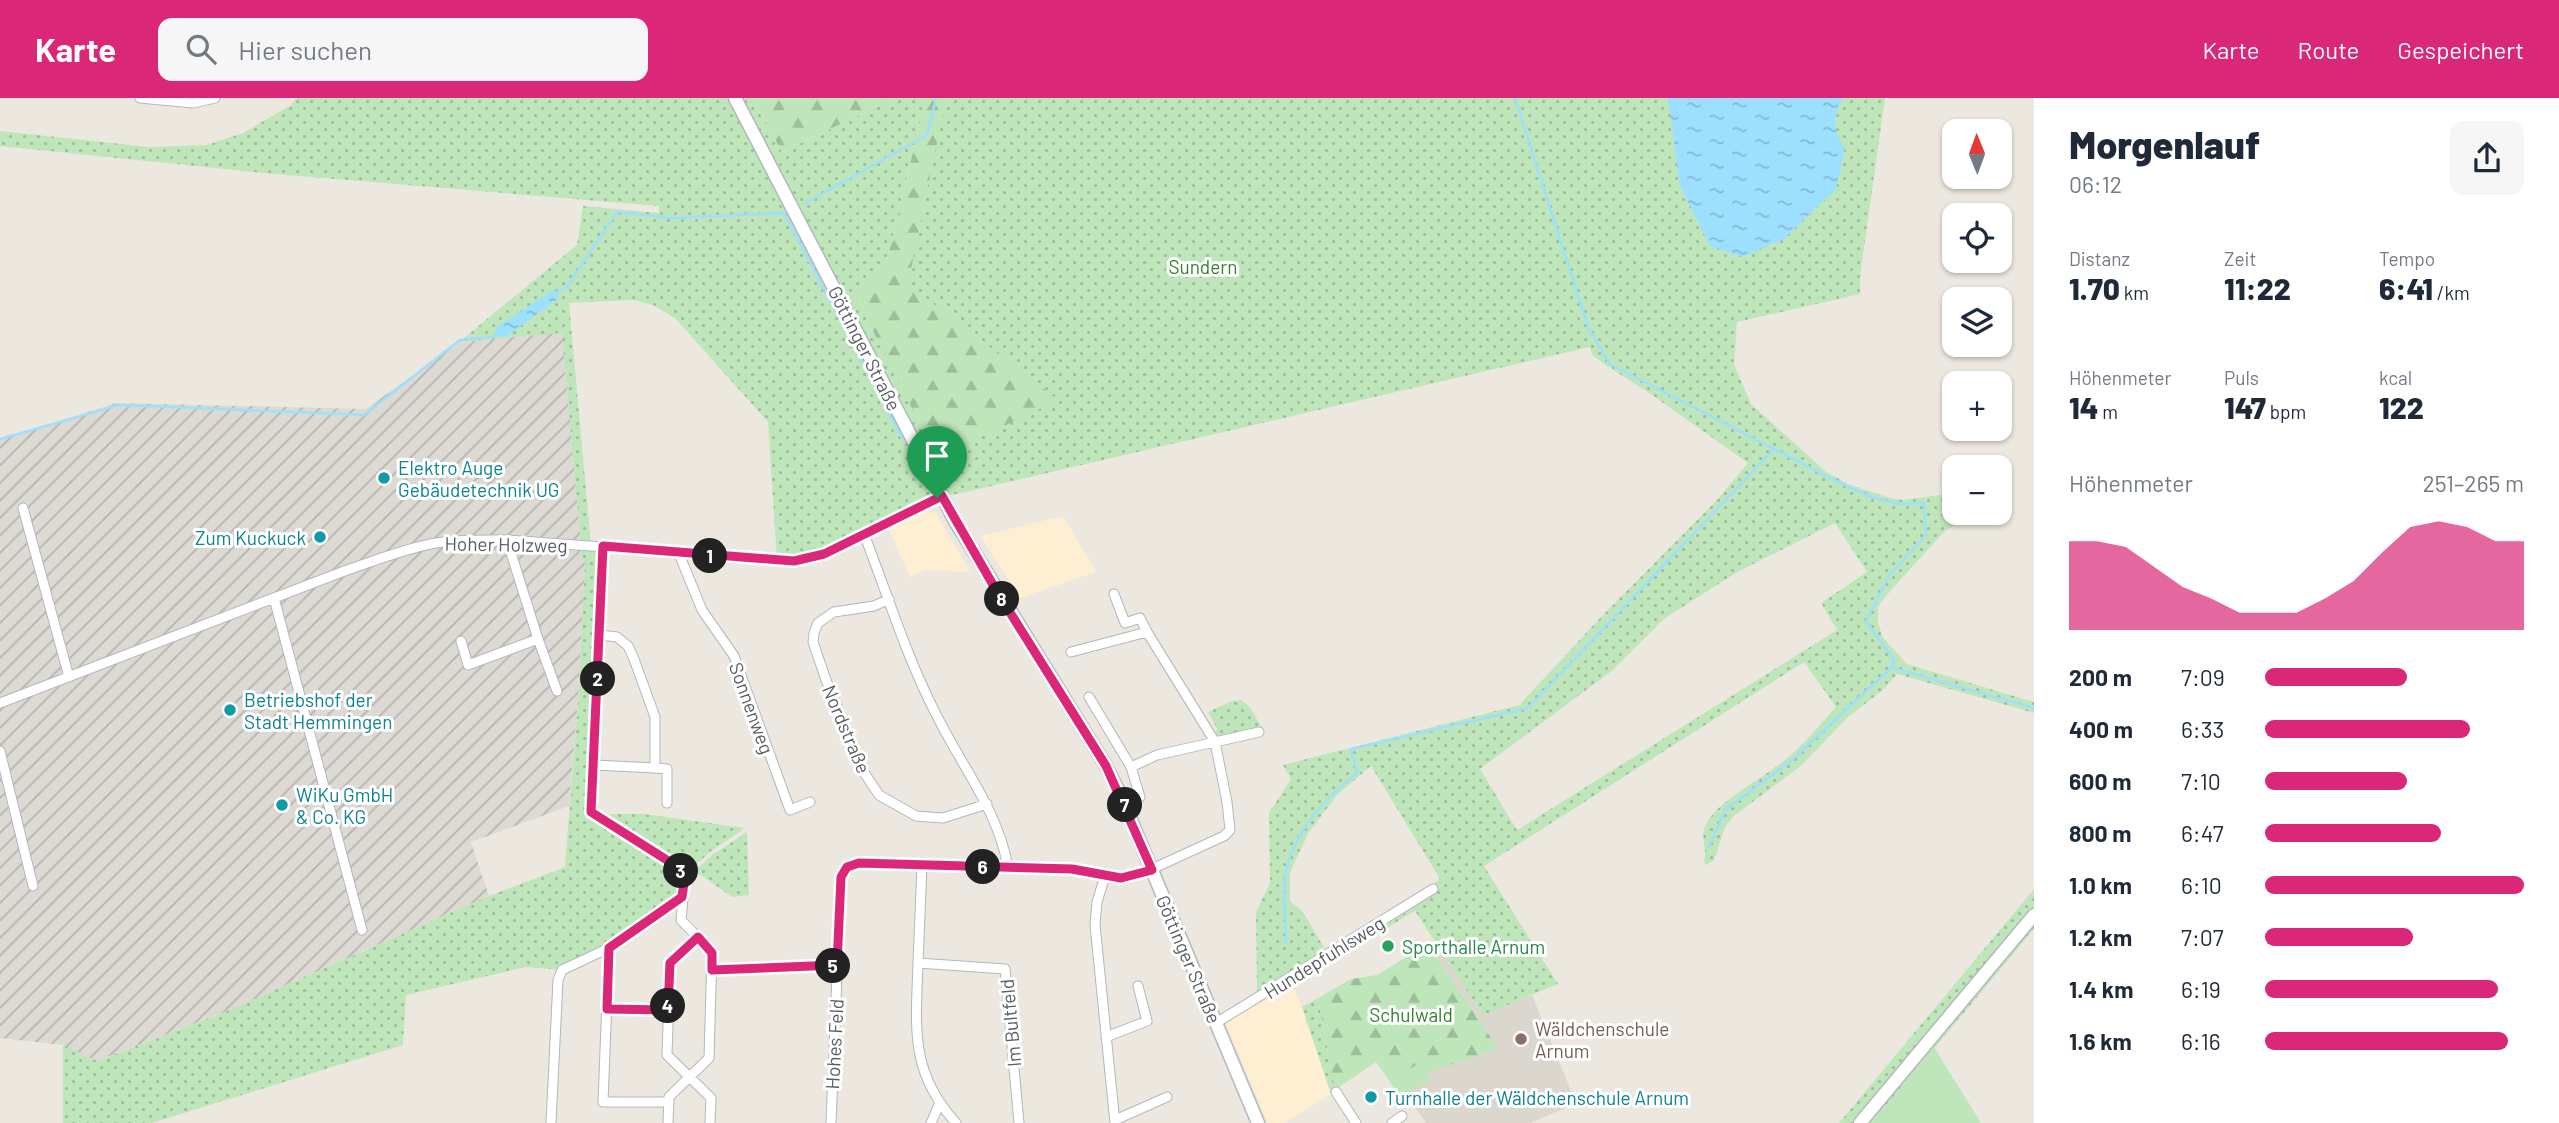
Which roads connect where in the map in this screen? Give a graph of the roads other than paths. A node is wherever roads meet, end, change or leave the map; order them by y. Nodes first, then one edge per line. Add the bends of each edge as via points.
1 (139, 98) edge
2 (215, 98) edge
3 (735, 98) edge
4 (942, 496) junction
5 (23, 508) dead end
6 (864, 534) junction
7 (507, 540) junction
8 (603, 546) junction
9 (679, 554) junction
10 (1114, 594) dead end
11 (274, 598) junction
12 (889, 599) junction
13 (1125, 623) junction
14 (1147, 632) junction
15 (600, 635) junction
16 (1130, 637) junction
17 (538, 639) junction
18 (461, 641) dead end
19 (1071, 652) dead end
20 (69, 677) junction
21 (557, 691) dead end
22 (1089, 697) dead end
23 (0, 702) edge
24 (1259, 732) dead end
25 (1215, 742) junction
26 (0, 751) edge
27 (594, 765) junction
28 (1131, 767) junction
29 (655, 768) junction
30 (1140, 797) dead end
31 (810, 802) dead end
32 (667, 803) dead end
33 (987, 804) junction
34 (922, 865) junction
35 (1008, 867) junction
36 (1152, 870) junction
37 (1105, 876) junction
38 (33, 886) dead end
39 (1433, 889) dead end
40 (682, 897) junction
41 (2034, 915) edge
42 (362, 930) dead end
43 (698, 937) junction
44 (609, 948) junction
45 (918, 963) junction
46 (837, 965) junction
47 (712, 970) junction
48 (1138, 986) dead end
49 (607, 1009) junction
50 (668, 1010) junction
51 (1216, 1023) junction
52 (1106, 1037) junction
53 (690, 1077) junction
54 (1336, 1092) dead end
55 (1167, 1097) dead end
56 (668, 1102) junction
57 (939, 1105) junction
58 (1402, 1116) dead end
59 (1115, 1121) edge
60 (551, 1123) edge
61 (668, 1123) edge
62 (710, 1123) edge
63 (831, 1123) edge
64 (930, 1123) edge
65 (956, 1123) edge
66 (1019, 1123) edge
67 (1258, 1123) edge
68 (1356, 1123) edge
69 (1392, 1123) edge
70 (1860, 1123) edge

1 - 2 street via 193,103
3 - 4 street, Göttinger Straße
4 - 6 street, Hoher Holzweg
4 - 36 street, Göttinger Straße via 1106,766
5 - 20 street
6 - 9 street, Hoher Holzweg via 824,554 794,561
6 - 12 street
7 - 8 street, Hoher Holzweg
7 - 11 street, Hoher Holzweg via 435,543
7 - 17 street
8 - 9 street, Hoher Holzweg
8 - 15 street
9 - 31 street, Sonnenweg via 702,610 734,656 790,810
10 - 13 street
11 - 20 street, Hoher Holzweg
11 - 42 street
12 - 33 street via 938,719
12 - 33 street, Nordstraße via 834,612 818,623 814,633 826,680 865,774 879,796 916,816 943,818
13 - 14 street via 1140,618
13 - 16 street
14 - 16 street
14 - 25 street
15 - 27 street
15 - 29 street via 617,637 634,659 655,717
16 - 19 street
17 - 18 street via 468,665
17 - 21 street
20 - 23 street, Hoher Holzweg
22 - 28 street
24 - 25 street
25 - 28 street via 1157,755
25 - 36 street via 1230,830
26 - 38 street
27 - 29 street
27 - 40 street via 591,812 681,869 685,876
28 - 30 street
29 - 32 street via 667,769
33 - 35 street
34 - 35 street
34 - 45 street
34 - 46 street, Hohes Feld via 859,863 847,867 841,877
35 - 37 street via 1072,869
36 - 37 street via 1121,878
36 - 51 street, Göttinger Straße
37 - 52 street via 1095,925
39 - 51 street, Hundepfuhlsweg
40 - 43 street via 681,920
40 - 44 street
41 - 70 street
43 - 47 street via 712,953
43 - 50 street via 670,963
44 - 49 street
44 - 60 street via 562,970 558,980
45 - 57 street via 915,1034 924,1073
45 - 66 street, Im Bultfeld via 1005,969
46 - 47 street
46 - 63 street, Hohes Feld
47 - 53 street via 709,1058
48 - 52 street via 1147,1021
49 - 50 street
49 - 56 street via 603,1102
50 - 53 street via 667,1055
51 - 67 street, Göttinger Straße
52 - 59 street
53 - 56 street
53 - 62 street via 711,1098
54 - 68 street
55 - 59 street
56 - 61 street
57 - 64 street
57 - 65 street
58 - 69 street

